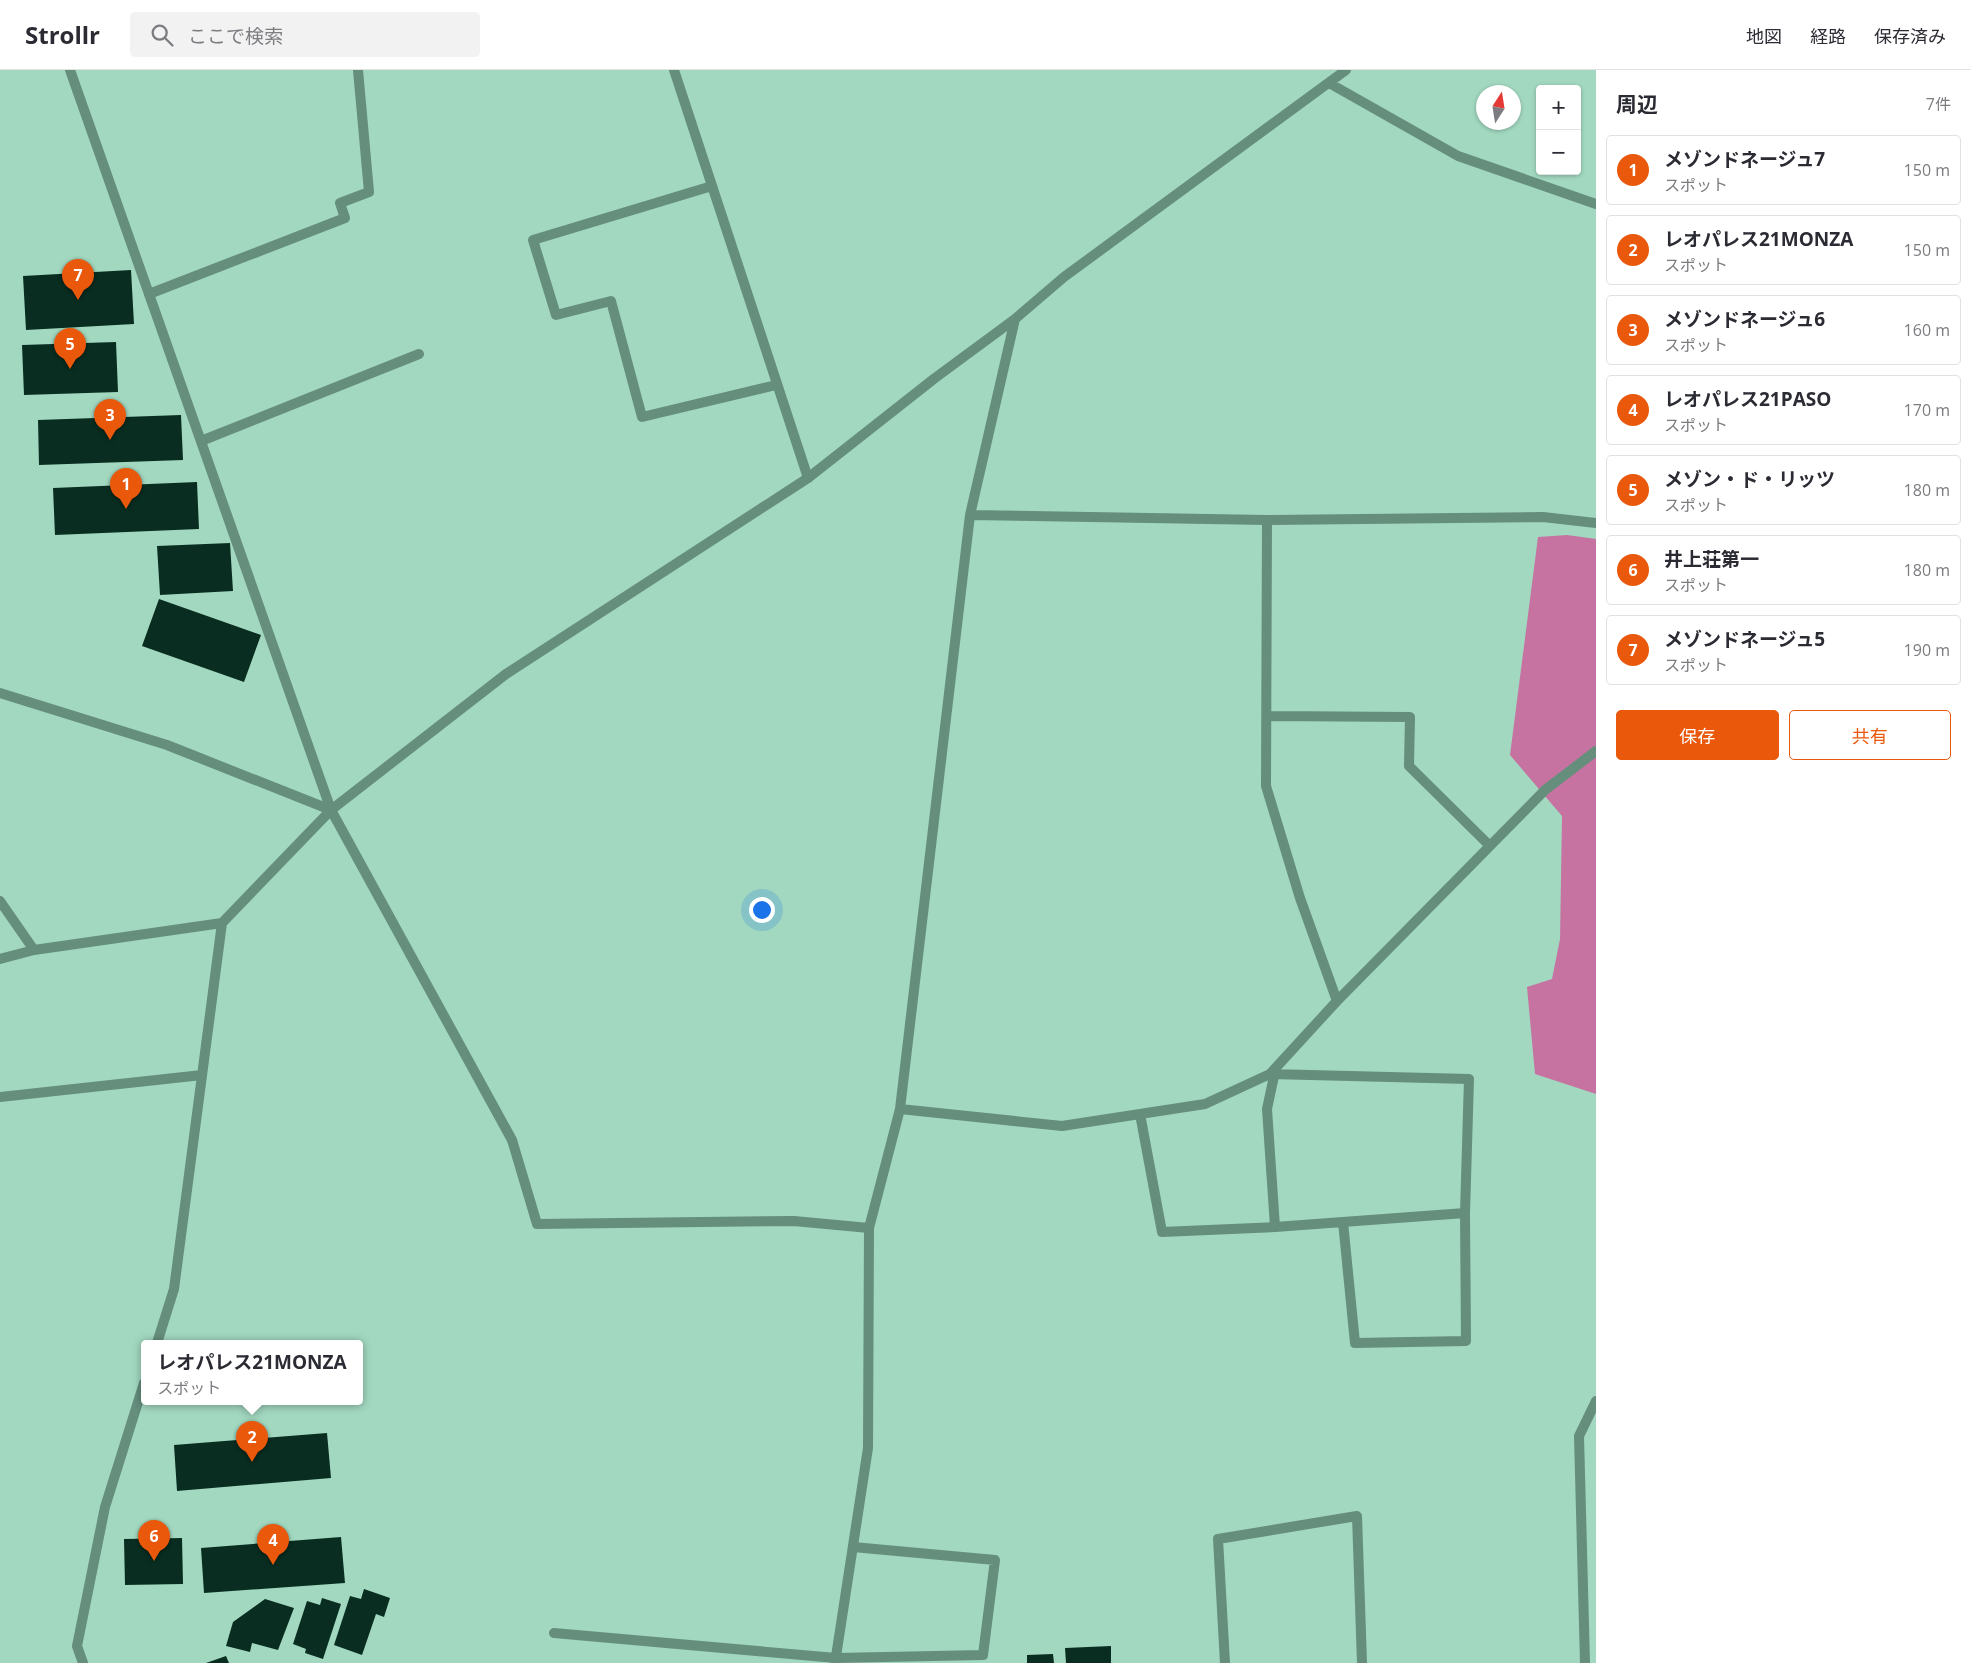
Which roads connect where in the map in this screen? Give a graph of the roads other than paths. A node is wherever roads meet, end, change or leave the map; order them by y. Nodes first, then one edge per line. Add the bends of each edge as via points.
1 (70, 70) edge
2 (358, 70) edge
3 (674, 70) edge
4 (1346, 70) edge
5 (1329, 83) junction
6 (712, 186) junction
7 (1596, 204) edge
8 (149, 294) junction
9 (1015, 319) junction
10 (419, 354) dead end
11 (776, 385) junction
12 (200, 440) junction
13 (808, 478) junction
14 (970, 515) junction
15 (1267, 520) junction
16 (1596, 523) edge
17 (0, 693) edge
18 (1268, 716) junction
19 (1596, 752) edge
20 (332, 810) junction
21 (1490, 846) junction
22 (0, 901) edge
23 (222, 923) junction
24 (34, 950) junction
25 (0, 959) edge
26 (1337, 1001) junction
27 (1270, 1074) junction
28 (202, 1075) junction
29 (0, 1097) edge
30 (900, 1109) junction
31 (1140, 1114) junction
32 (1465, 1213) junction
33 (1343, 1222) junction
34 (1275, 1227) junction
35 (869, 1228) junction
36 (158, 1340) edge
37 (141, 1393) edge
38 (1596, 1401) edge
39 (853, 1547) junction
40 (554, 1633) dead end
41 (836, 1660) edge
42 (83, 1663) edge
43 (1225, 1663) edge
44 (1362, 1663) edge
45 (1584, 1663) edge

1 - 8 street
2 - 8 street via 369,192 340,203 345,218
3 - 6 street
4 - 5 street
5 - 7 street via 1458,156
5 - 9 street via 1064,277
6 - 11 street
6 - 11 street via 534,240 556,315 610,301 642,417
8 - 12 street
9 - 13 street
9 - 14 street
10 - 12 street
11 - 13 street
12 - 20 street
13 - 20 street via 506,674
14 - 15 street
14 - 30 street
15 - 16 street via 1543,517
15 - 18 street
17 - 20 street via 167,745
18 - 21 street via 1410,716 1409,766
18 - 26 street via 1266,786 1300,898
19 - 21 street via 1545,790
20 - 23 street
20 - 35 street via 512,1140 536,1224 794,1221
21 - 26 street
22 - 24 street
23 - 24 street
23 - 28 street
24 - 25 street
26 - 27 street
27 - 31 street via 1205,1104
27 - 32 street via 1469,1079
27 - 34 street via 1274,1076 1267,1108
28 - 29 street
28 - 36 street via 174,1290
30 - 31 street via 1062,1126
30 - 35 street
31 - 34 street via 1162,1232
32 - 33 street
32 - 33 street via 1466,1341 1355,1343
33 - 34 street
35 - 39 street via 868,1448
37 - 42 street via 105,1507 77,1646
38 - 45 street via 1579,1436
39 - 41 street
39 - 41 street via 995,1560 984,1655
40 - 41 street
43 - 44 street via 1218,1539 1356,1516

